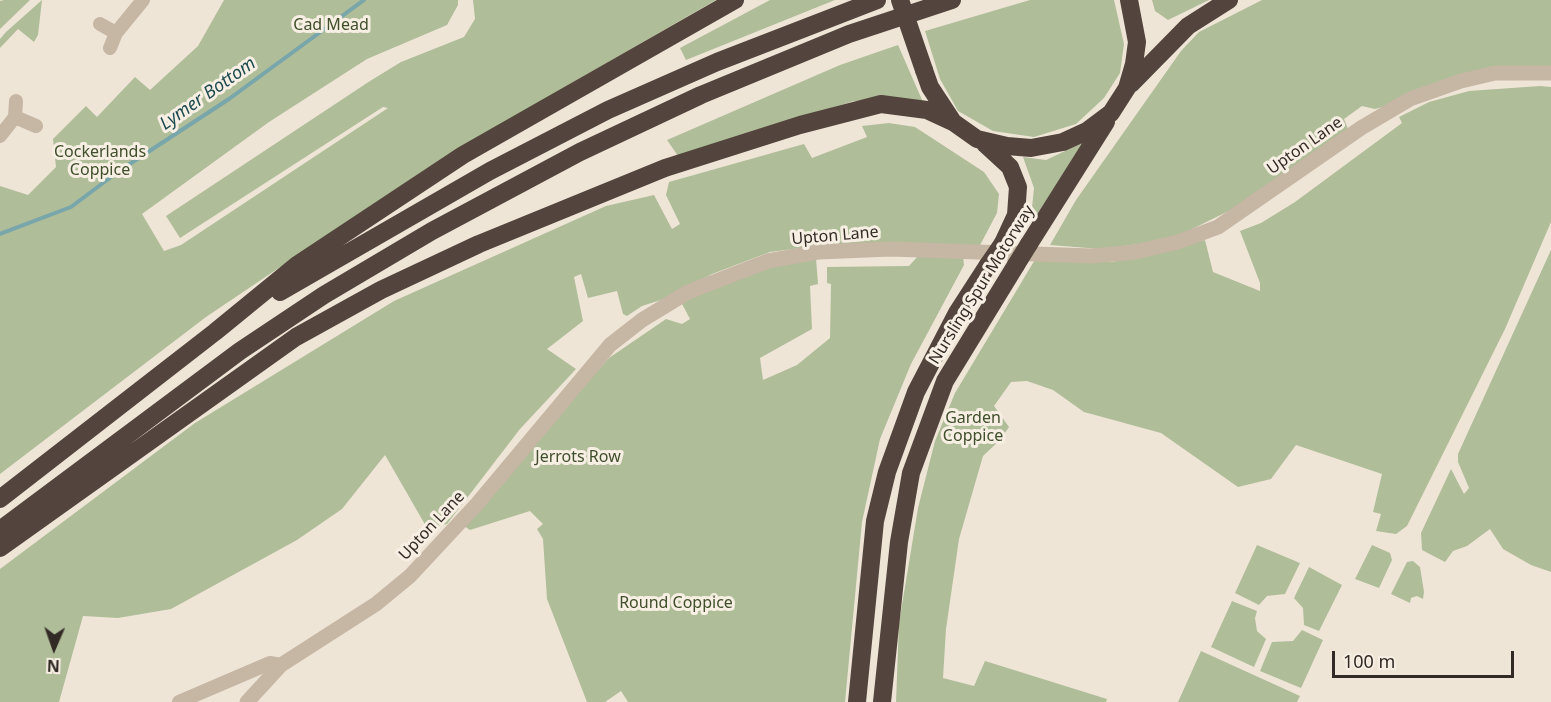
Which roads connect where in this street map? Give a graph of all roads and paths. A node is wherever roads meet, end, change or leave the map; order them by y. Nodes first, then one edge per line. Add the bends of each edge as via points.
1 (143, 0) edge
2 (735, 0) edge
3 (877, 0) edge
4 (900, 0) edge
5 (952, 0) edge
6 (1129, 0) edge
7 (1229, 0) edge
8 (100, 24) dead end
9 (116, 33) junction
10 (110, 48) dead end
11 (1551, 73) edge
12 (1127, 88) junction
13 (16, 101) dead end
14 (1112, 112) junction
15 (15, 117) junction
16 (953, 122) junction
17 (36, 126) dead end
18 (0, 136) edge
19 (977, 139) junction
20 (215, 332) junction
21 (0, 499) edge
22 (0, 530) edge
23 (0, 548) edge
24 (281, 665) junction
25 (179, 702) edge
26 (248, 702) edge
27 (857, 702) edge
28 (882, 702) edge

1 - 9 street
2 - 20 highway via 463,154 297,265
3 - 20 highway via 717,62 608,110 490,171
4 - 16 highway, bridge via 930,87
5 - 22 highway via 849,34 701,95 580,152 432,231 240,351
6 - 12 highway via 1137,42
7 - 12 highway via 1188,26
8 - 9 street
9 - 10 street
11 - 24 street, Upton Lane via 1495,73 1410,99 1218,227 1178,242 1092,256 891,249 818,252 768,261 688,292 610,345 477,504 410,576 376,604
12 - 14 highway, Nursling Spur Motorway
13 - 15 street
14 - 19 highway via 1064,142 1031,148
14 - 28 highway, Nursling Spur Motorway, bridge via 945,381 911,473 898,542
15 - 17 street
15 - 18 street
16 - 19 highway, Nursling Spur Motorway
16 - 23 highway via 927,110 881,104 665,168 479,244 381,290 296,337
19 - 27 highway, Nursling Spur Motorway, bridge via 1005,161 1017,180 1017,209 1003,243 932,358 887,472 875,521
20 - 21 highway
24 - 25 street via 270,663
24 - 26 street, Upton Lane

